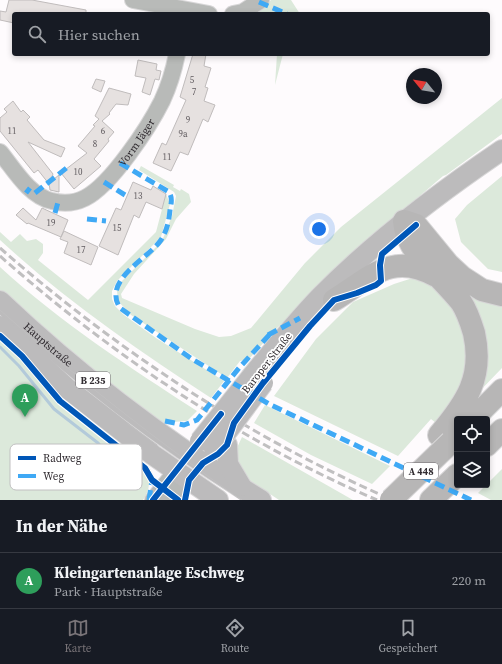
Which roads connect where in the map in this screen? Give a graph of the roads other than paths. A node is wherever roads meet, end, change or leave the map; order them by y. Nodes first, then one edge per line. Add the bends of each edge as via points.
1 (133, 0) edge
2 (261, 0) edge
3 (185, 12) edge
4 (243, 12) edge
5 (176, 56) edge
6 (502, 150) edge
7 (0, 152) edge
8 (502, 156) edge
9 (408, 227) junction
10 (439, 278) junction
11 (502, 296) edge
12 (334, 300) junction
13 (0, 301) edge
14 (0, 326) edge
15 (258, 379) junction
16 (502, 390) edge
17 (476, 416) edge
18 (228, 418) junction
19 (502, 430) edge
20 (449, 438) edge
21 (490, 442) edge
22 (139, 444) edge
23 (142, 446) edge
24 (204, 449) junction
25 (182, 475) junction
26 (454, 478) edge
27 (153, 500) edge
28 (170, 500) edge
29 (218, 500) edge
30 (261, 500) edge
31 (387, 500) edge
32 (391, 500) edge
33 (431, 500) edge

1 - 3 street
2 - 4 street
5 - 7 street, Vorm Jäger via 162,101 128,154 95,191 84,198 64,203 52,201 35,193
6 - 9 main road, Baroper Straße via 447,187
8 - 9 main road, Baroper Straße
9 - 10 highway via 412,246
9 - 11 highway via 462,277 482,290
9 - 12 main road, Baroper Straße
9 - 15 main road, Baroper Straße via 321,296
10 - 12 highway via 414,266 388,268 367,278
10 - 20 highway via 462,303 473,329 478,350 477,369 470,393 458,412
12 - 15 main road, Baroper Straße
13 - 24 main road, Hauptstraße / B 235 via 64,359 156,429
14 - 22 main road, Hauptstraße / B 235 via 68,389
15 - 18 main road, Baroper Straße, bridge
16 - 17 highway
18 - 24 main road, Baroper Straße, bridge
18 - 24 main road, Baroper Straße via 210,418 198,430
19 - 21 highway
20 - 31 highway
20 - 32 highway, A 448, bridge
23 - 25 main road, Hauptstraße / B 235
24 - 25 main road, Baroper Straße
24 - 30 main road via 231,472 243,489
25 - 27 street, Baroper Straße
25 - 28 street, Baroper Straße
25 - 29 main road, Hauptstraße
26 - 33 highway, A 448

